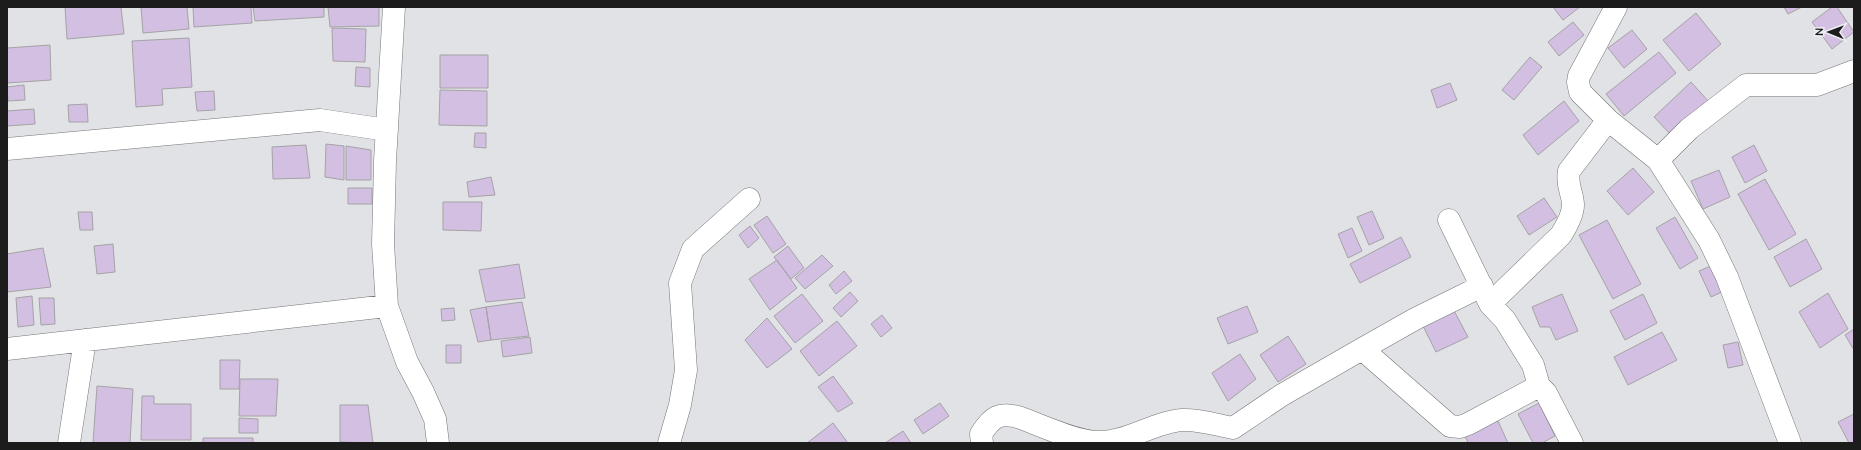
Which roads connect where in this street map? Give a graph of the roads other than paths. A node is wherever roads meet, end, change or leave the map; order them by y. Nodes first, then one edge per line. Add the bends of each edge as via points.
1 (394, 7) edge
2 (1616, 7) edge
3 (1854, 72) edge
4 (1608, 120) junction
5 (387, 130) junction
6 (7, 149) edge
7 (1658, 160) junction
8 (748, 199) dead end
9 (1449, 220) dead end
10 (1486, 295) junction
11 (387, 306) junction
12 (85, 340) junction
13 (7, 349) edge
14 (1362, 349) junction
15 (1539, 386) junction
16 (69, 443) edge
17 (438, 443) edge
18 (669, 443) edge
19 (982, 443) edge
20 (1572, 443) edge
21 (1790, 443) edge

1 - 5 street
2 - 4 street via 1578,82 1580,92
3 - 7 street via 1817,85 1746,85 1689,129
4 - 7 street
4 - 10 street via 1569,171 1567,181 1573,206 1561,235
5 - 6 street via 320,120
5 - 11 street via 383,244
7 - 21 street via 1709,240 1727,277
8 - 18 street via 693,249 680,283 686,370 680,405
9 - 10 street
10 - 14 street via 1415,319
10 - 15 street via 1533,365
11 - 12 street
11 - 17 street via 408,362 435,419
12 - 13 street
12 - 16 street
14 - 15 street via 1450,426 1460,427 1468,424
14 - 19 street via 1282,395 1233,428 1183,420 1111,441 1097,442 1017,417 1002,415 991,420 980,434
15 - 20 street via 1546,393

